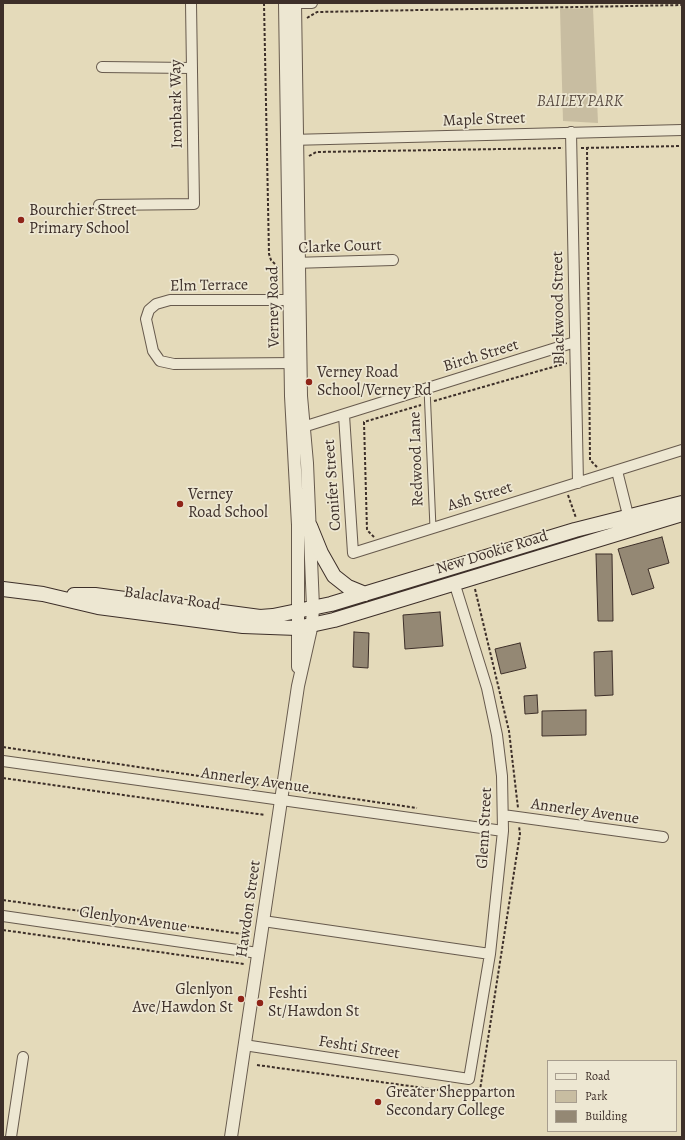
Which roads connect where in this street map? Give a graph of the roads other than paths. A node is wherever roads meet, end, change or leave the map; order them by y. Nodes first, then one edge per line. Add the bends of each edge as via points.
1 (191, 3) edge
2 (285, 3) edge
3 (295, 3) edge
4 (312, 3) edge
5 (102, 67) dead end
6 (191, 68) junction
7 (682, 130) edge
8 (571, 132) junction
9 (293, 140) junction
10 (98, 205) dead end
11 (393, 260) dead end
12 (294, 263) junction
13 (295, 300) junction
14 (575, 342) junction
15 (296, 363) junction
16 (427, 388) junction
17 (344, 415) junction
18 (303, 427) junction
19 (682, 450) edge
20 (617, 471) junction
21 (578, 479) junction
22 (682, 503) edge
23 (682, 514) edge
24 (630, 523) junction
25 (310, 526) junction
26 (433, 528) junction
27 (353, 553) joint
28 (454, 582) junction
29 (3, 589) edge
30 (43, 594) junction
31 (365, 594) junction
32 (313, 607) junction
33 (296, 611) junction
34 (312, 624) junction
35 (297, 628) junction
36 (298, 686) junction
37 (3, 761) edge
38 (281, 800) junction
39 (503, 815) junction
40 (503, 832) junction
41 (663, 838) dead end
42 (3, 916) edge
43 (263, 921) junction
44 (258, 953) junction
45 (490, 954) junction
46 (244, 1045) junction
47 (23, 1057) dead end
48 (469, 1079) joint
49 (11, 1137) edge
50 (231, 1137) edge

1 - 6 street, Ironbark Way
2 - 3 street
2 - 9 street, Verney Road
3 - 4 street
3 - 9 street, Verney Road
5 - 6 street
6 - 10 street, Ironbark Way via 194,204
7 - 8 street, Maple Street
8 - 9 street, Maple Street
8 - 14 street, Blackwood Street
9 - 12 street, Verney Road
11 - 12 street, Clarke Court
12 - 13 street, Verney Road
12 - 13 street, Verney Road via 290,277
13 - 15 street, Verney Road
13 - 15 street, Elm Terrace via 170,300 156,304 149,310 146,319 153,351 160,361 174,364
14 - 16 street, Birch Street
14 - 21 street, Blackwood Street
15 - 18 street, Verney Road
15 - 33 street, Verney Road
16 - 17 street, Birch Street
16 - 26 lane, Redwood Lane
17 - 18 street, Birch Street
17 - 27 street, Conifer Street
18 - 25 street, Verney Road
19 - 20 street, Ash Street
20 - 21 street, Ash Street
20 - 24 street
21 - 26 street, Ash Street via 565,487
22 - 24 main road, New Dookie Road
23 - 24 main road, New Dookie Road
24 - 28 main road, New Dookie Road
24 - 31 main road, New Dookie Road via 498,552
25 - 31 main road via 320,553 334,576 348,587
25 - 32 street, Verney Road
26 - 27 street, Ash Street
28 - 34 main road, New Dookie Road via 334,620
28 - 39 street, Glenn Street via 487,688 497,735
29 - 30 main road, Balaclava Road
30 - 33 main road, Balaclava Road via 95,595 260,617
30 - 35 main road, Balaclava Road via 98,607 243,626
31 - 32 main road, New Dookie Road
32 - 33 main road, Balaclava Road
32 - 34 street, Hawdon Street
33 - 35 street, Hawdon Street
34 - 35 main road, New Dookie Road
34 - 36 street, Hawdon Street
35 - 36 street, Hawdon Street
36 - 38 street, Hawdon Street
37 - 38 street, Annerley Avenue
38 - 40 street, Annerley Avenue
38 - 43 street, Hawdon Street
39 - 40 street, Glenn Street
39 - 41 street, Annerley Avenue
40 - 45 street, Glenn Street
42 - 44 street, Glenlyon Avenue
43 - 44 street, Hawdon Street
43 - 45 street
44 - 46 street, Hawdon Street
45 - 48 street, Glenn Street
46 - 48 street, Feshti Street
46 - 50 street, Hawdon Street
47 - 49 street

